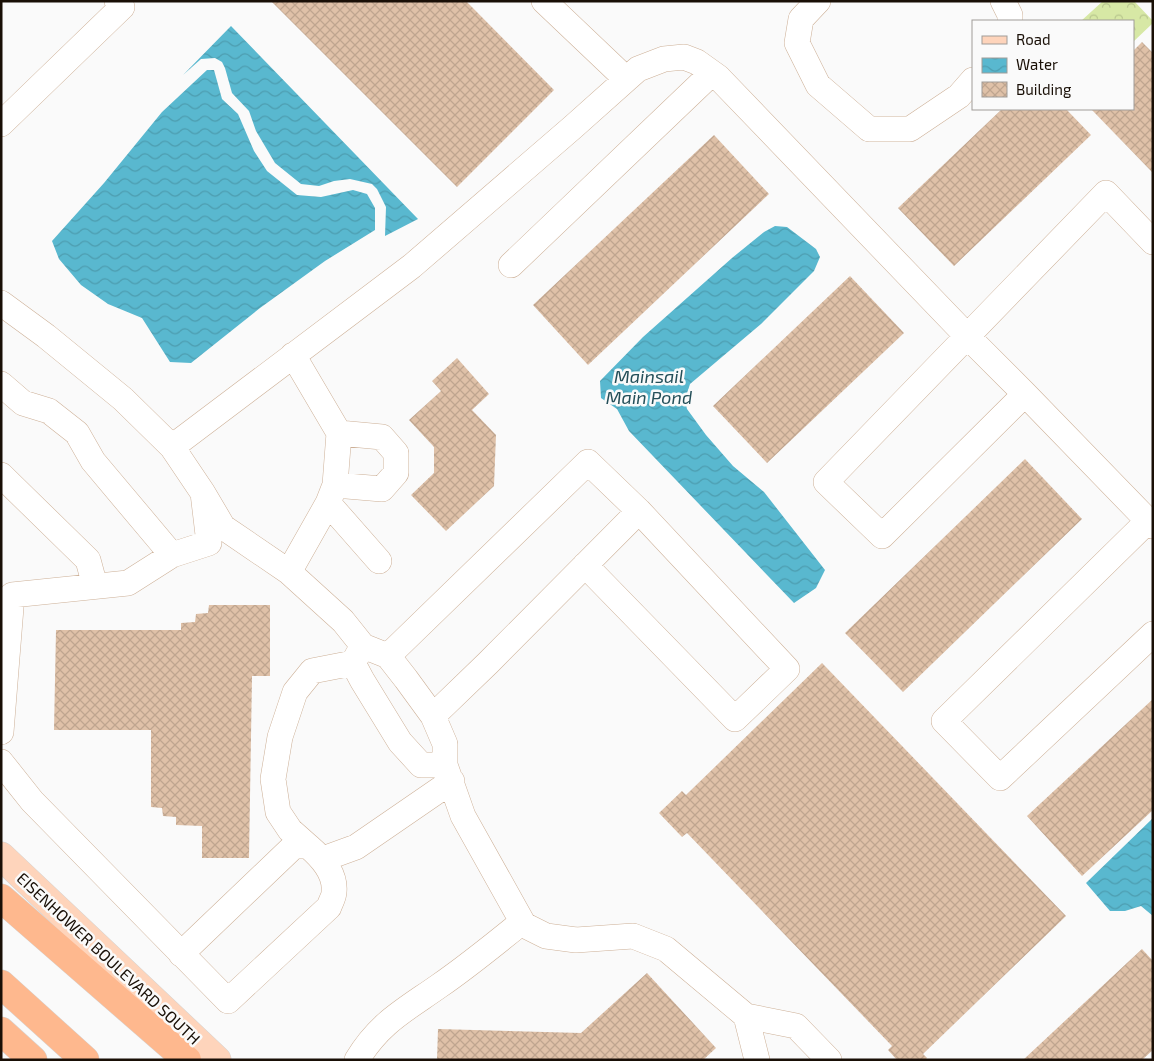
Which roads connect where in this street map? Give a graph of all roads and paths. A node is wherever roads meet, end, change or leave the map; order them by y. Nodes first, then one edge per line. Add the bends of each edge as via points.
1 (116, 1) edge
2 (544, 1) edge
3 (818, 1) edge
4 (1003, 1) edge
5 (1010, 20) edge
6 (712, 73) junction
7 (625, 78) junction
8 (972, 81) edge
9 (1, 124) edge
10 (1153, 242) edge
11 (511, 265) dead end
12 (1, 303) edge
13 (968, 337) junction
14 (293, 355) junction
15 (1, 384) edge
16 (1025, 394) junction
17 (338, 433) junction
18 (172, 447) junction
19 (1, 475) edge
20 (202, 493) junction
21 (331, 494) junction
22 (639, 511) junction
23 (1150, 524) edge
24 (172, 555) junction
25 (379, 561) dead end
26 (585, 565) junction
27 (289, 572) junction
28 (96, 586) junction
29 (1153, 634) edge
30 (358, 654) junction
31 (388, 656) junction
32 (433, 716) junction
33 (1, 732) edge
34 (1, 762) edge
35 (448, 773) junction
36 (316, 852) junction
37 (1, 856) edge
38 (1, 898) edge
39 (522, 922) junction
40 (181, 954) junction
41 (1, 984) edge
42 (746, 1016) junction
43 (1, 1031) edge
44 (33, 1060) edge
45 (84, 1060) edge
46 (187, 1060) edge
47 (217, 1060) edge
48 (356, 1060) edge
49 (757, 1060) edge
50 (829, 1060) edge

1 - 9 lane via 122,7
2 - 7 lane
3 - 8 lane via 800,19 797,43 818,85 869,129 910,129 959,96
4 - 5 lane
6 - 7 lane via 684,56 638,68
6 - 11 lane
6 - 13 lane
7 - 14 lane via 412,266
10 - 13 lane via 1106,193
12 - 18 lane via 122,399
13 - 16 lane
13 - 16 lane via 826,482 882,536
14 - 17 lane
14 - 18 lane
15 - 24 lane via 24,403 49,411 77,433 93,461
16 - 23 lane
17 - 21 lane
17 - 21 lane via 382,437 396,453 396,473 382,489
18 - 20 lane
19 - 28 lane via 88,560
20 - 24 lane via 209,543
20 - 27 lane via 223,527
21 - 25 lane
21 - 27 lane
22 - 26 lane
22 - 26 lane via 787,669 735,719
22 - 31 lane via 588,462
23 - 29 lane via 944,721 1000,778
24 - 28 lane via 128,583
26 - 32 lane
27 - 30 lane via 343,621
28 - 33 lane via 12,594
30 - 31 lane
30 - 35 lane via 362,680 400,742 421,765
30 - 36 lane via 312,671 295,692 280,737 273,779 278,812 290,830
31 - 32 lane
32 - 35 lane via 445,744
34 - 40 lane via 32,801
35 - 36 lane via 356,847
35 - 39 lane via 463,816
36 - 40 lane via 294,846
36 - 40 lane via 332,875 334,892 329,907 228,1001
37 - 47 main road, EISENHOWER BOULEVARD SOUTH
38 - 46 highway
39 - 42 lane via 546,936 576,940 633,936 666,949
39 - 48 lane via 439,986 396,1014 374,1034
41 - 45 highway
42 - 49 lane
42 - 50 lane via 796,1026
43 - 44 highway

